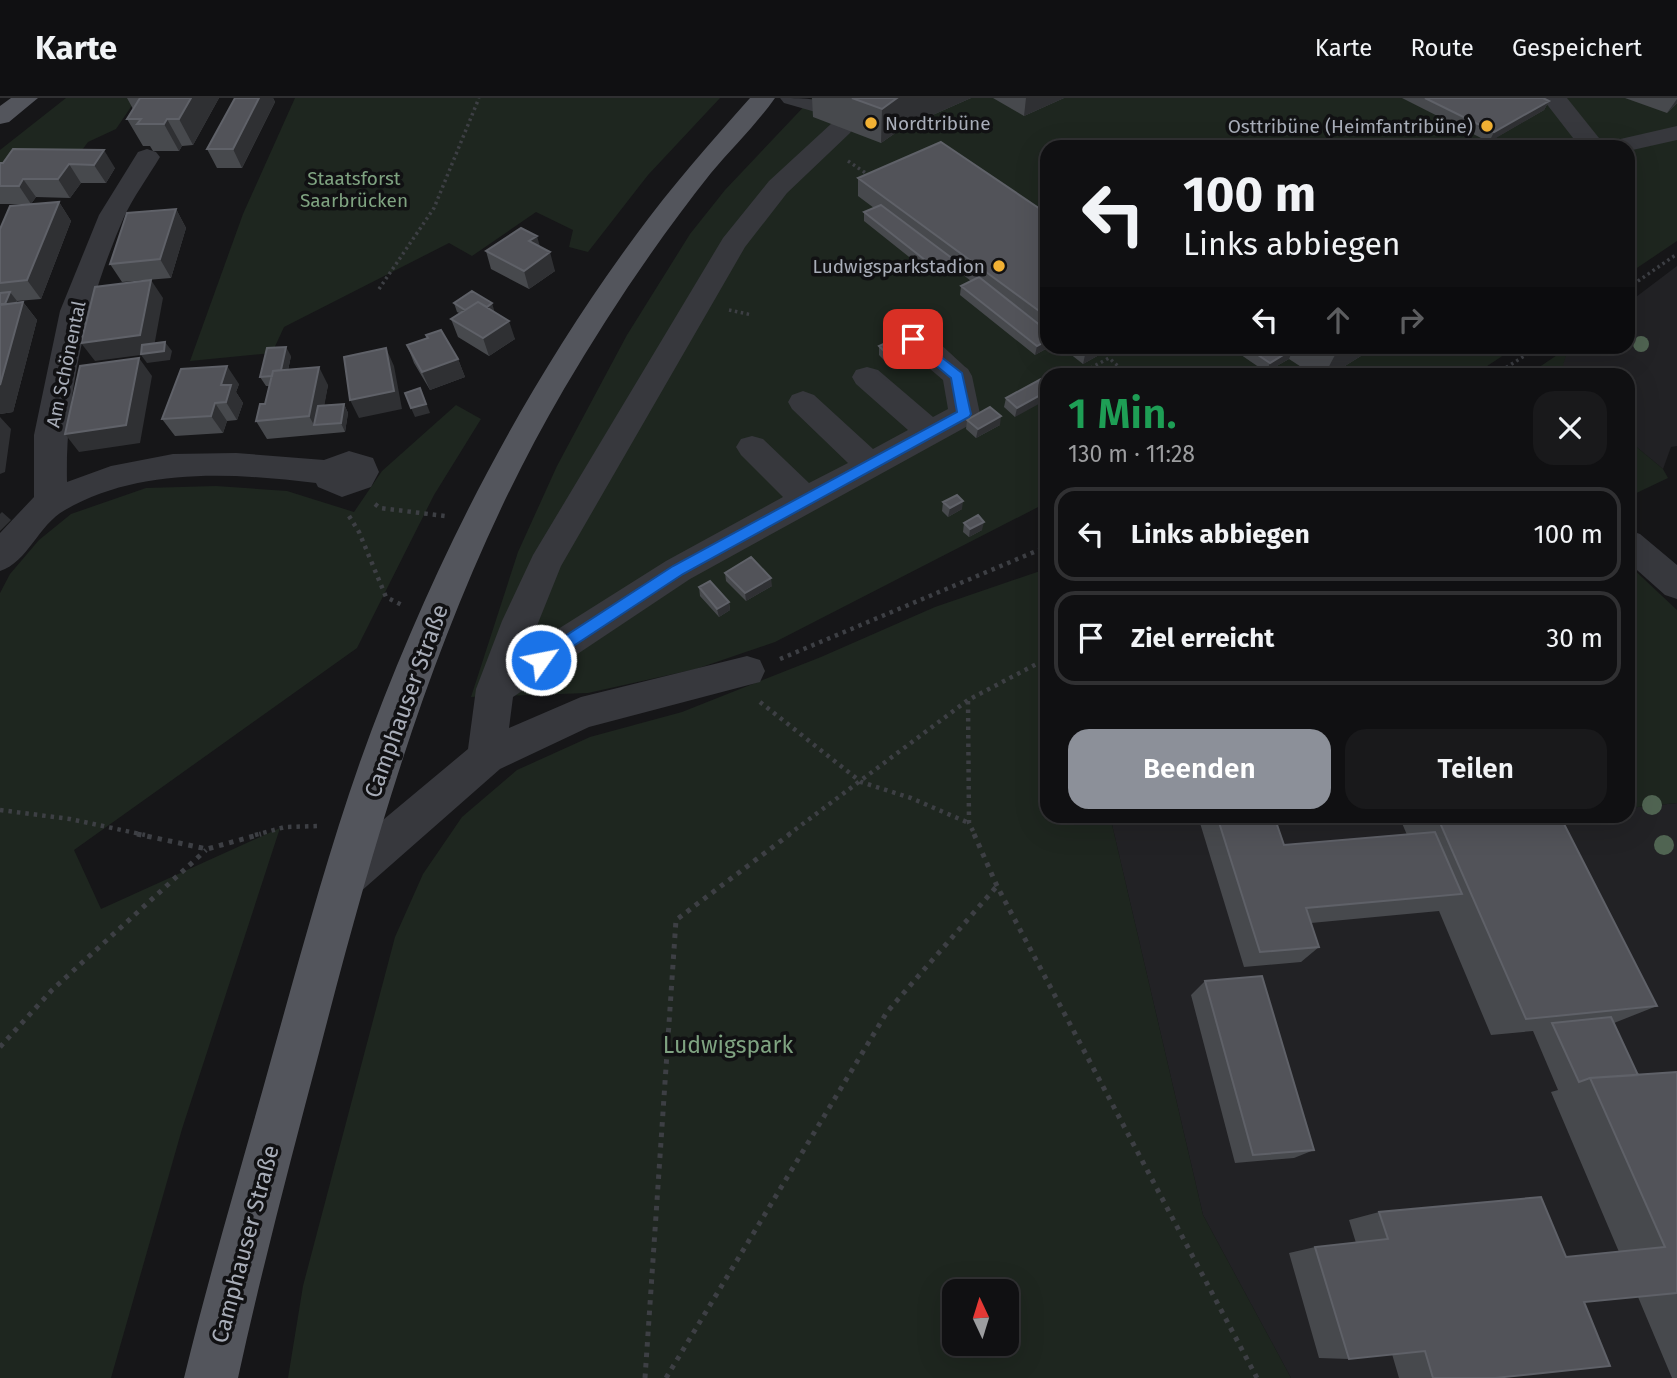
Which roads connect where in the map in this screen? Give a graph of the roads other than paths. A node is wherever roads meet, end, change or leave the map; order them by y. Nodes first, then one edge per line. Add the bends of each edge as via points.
1 (26, 98) edge
2 (763, 98) edge
3 (792, 98) edge
4 (1554, 98) edge
5 (0, 117) edge
6 (1677, 133) edge
7 (1587, 140) edge
8 (1635, 142) edge
9 (147, 158) dead end
10 (913, 339) dead end
11 (867, 377) dead end
12 (803, 402) dead end
13 (930, 432) junction
14 (752, 447) dead end
15 (870, 465) junction
16 (341, 478) road end
17 (806, 500) junction
18 (51, 502) junction
19 (1635, 548) edge
20 (0, 558) edge
21 (1677, 585) edge
22 (736, 674) road end
23 (495, 690) junction
24 (486, 757) junction
25 (344, 879) junction
26 (211, 1378) edge

1 - 5 main road
2 - 25 main road, Camphauser Straße via 687,184 633,256 530,421 478,520 434,620 393,723
3 - 23 street via 837,131 778,187 733,244 545,564
4 - 7 street
6 - 8 street
9 - 18 street, Am Schönental via 112,215 74,311 50,435
10 - 13 street via 957,376 964,414
11 - 13 street
12 - 15 street
13 - 15 street
14 - 17 street
15 - 17 street
16 - 18 street via 283,467 203,463 154,467
17 - 23 street via 678,570
18 - 20 street
19 - 21 street
22 - 24 street via 581,713
23 - 24 street
24 - 25 street
25 - 26 main road, Camphauser Straße via 233,1281

